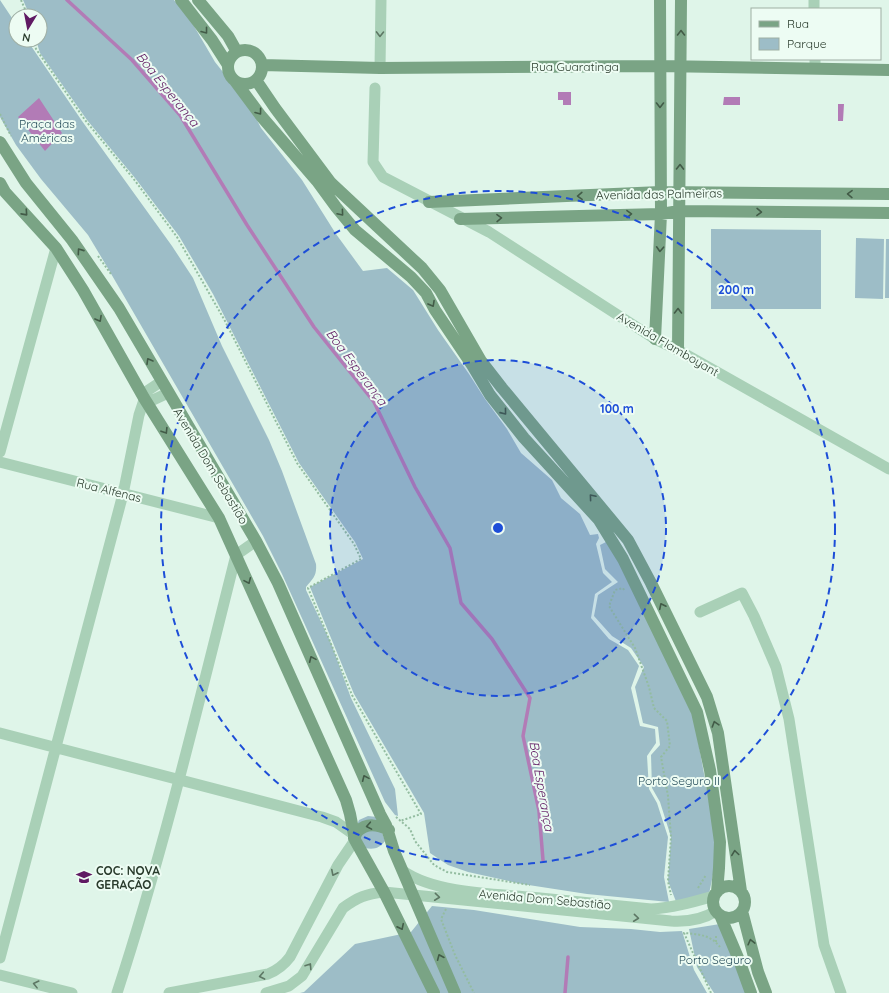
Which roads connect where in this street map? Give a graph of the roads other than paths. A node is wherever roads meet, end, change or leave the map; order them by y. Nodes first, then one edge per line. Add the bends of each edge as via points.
1 (181, 0) edge
2 (198, 0) edge
3 (381, 0) edge
4 (660, 0) edge
5 (681, 0) edge
6 (238, 52) junction
7 (815, 64) edge
8 (228, 65) junction
9 (262, 65) junction
10 (660, 66) junction
11 (682, 66) junction
12 (380, 68) junction
13 (889, 70) edge
14 (256, 80) junction
15 (236, 81) junction
16 (375, 88) dead end
17 (0, 142) edge
18 (2, 189) edge
19 (660, 192) junction
20 (679, 192) junction
21 (889, 194) edge
22 (429, 202) junction
23 (679, 210) junction
24 (889, 213) edge
25 (661, 214) junction
26 (460, 218) junction
27 (56, 248) junction
28 (655, 339) junction
29 (678, 350) junction
30 (162, 381) junction
31 (168, 393) junction
32 (144, 398) junction
33 (0, 452) edge
34 (0, 462) edge
35 (889, 469) edge
36 (123, 494) junction
37 (219, 518) junction
38 (256, 541) junction
39 (236, 555) junction
40 (700, 612) dead end
41 (0, 734) edge
42 (56, 747) junction
43 (179, 780) junction
44 (389, 830) junction
45 (354, 837) junction
46 (403, 871) junction
47 (382, 888) junction
48 (740, 891) junction
49 (413, 894) junction
50 (716, 894) junction
51 (742, 911) junction
52 (718, 913) junction
53 (0, 958) edge
54 (0, 975) edge
55 (72, 993) edge
56 (118, 993) edge
57 (169, 993) edge
58 (266, 993) edge
59 (434, 993) edge
60 (455, 993) edge
61 (751, 993) edge
62 (766, 993) edge
63 (841, 993) edge

1 -> 8 street
2 - 6 street
3 -> 12 street
4 - 10 street
11 -> 5 street
6 - 8 street
6 - 9 street via 244,50 256,54
7 - 11 street, Rua Guaratinga
7 - 13 street, Rua Guaratinga
8 - 15 street via 228,71
9 - 12 street, Rua Guaratinga
9 - 14 street
10 - 11 street, Rua Guaratinga
10 - 12 street, Rua Guaratinga
10 -> 19 street
20 -> 11 street
14 - 15 street via 246,84
48 -> 14 street via 718,733 707,697 628,540 481,361 440,290 422,268 331,183
15 -> 50 street via 261,116 356,230 426,293 490,395 524,438 599,520 623,559 697,712 710,770 720,842
16 - 22 street, Avenida Flamboyant via 373,162 383,177
30 -> 17 street, Avenida Dom Sebastião via 119,308 72,240 26,183
18 -> 27 street, Avenida Dom Sebastião
19 - 20 street, Avenida das Palmeiras
19 -> 22 street, Avenida das Palmeiras
19 - 25 street
21 -> 20 street, Avenida das Palmeiras
20 - 23 street
22 - 26 street, Avenida Flamboyant
23 -> 24 street, Avenida das Palmeiras
23 - 25 street, Avenida das Palmeiras
29 -> 23 street
26 -> 25 street, Avenida das Palmeiras
25 -> 28 street
26 - 28 street, Avenida Flamboyant via 489,232
27 -> 32 street, Avenida Dom Sebastião via 83,290
27 - 33 street
28 - 29 street, Avenida Flamboyant
29 - 35 street, Avenida Flamboyant
30 - 31 street, Avenida Dom Sebastião
30 - 32 street via 147,391
31 - 32 street via 153,400
31 - 38 street, Avenida Dom Sebastião
32 - 36 street
32 -> 37 street, Avenida Dom Sebastião
34 - 36 street, Rua Alfenas
36 - 37 street, Rua Alfenas
36 - 42 street
37 - 39 street, Avenida Dom Sebastião
38 - 39 street
44 -> 38 street, Avenida Dom Sebastião via 278,583
39 - 43 street
39 -> 45 street, Avenida Dom Sebastião via 346,800
40 - 63 street via 742,593 776,667 789,719 824,945
41 - 42 street
42 - 43 street
42 - 53 street
43 - 45 street via 322,816 336,822
43 - 56 street
44 -> 45 street via 379,826 367,826
44 - 46 street, Avenida Dom Sebastião
45 - 47 street
45 -> 57 street via 290,957 277,970 268,974
46 - 49 street
46 - 50 street, Avenida Dom Sebastião via 431,884 469,892 651,909 674,907
47 - 49 street, Avenida Dom Sebastião
58 -> 47 street, Avenida Dom Sebastião via 289,986 302,976 343,908 352,901
47 -> 59 street
48 - 50 street via 731,887 721,889
48 - 51 street via 745,901
49 -> 52 street, Avenida Dom Sebastião via 680,922
60 -> 49 street
50 - 52 street via 714,907
51 - 52 street via 729,918
62 -> 51 street
52 - 61 street
55 -> 54 street

